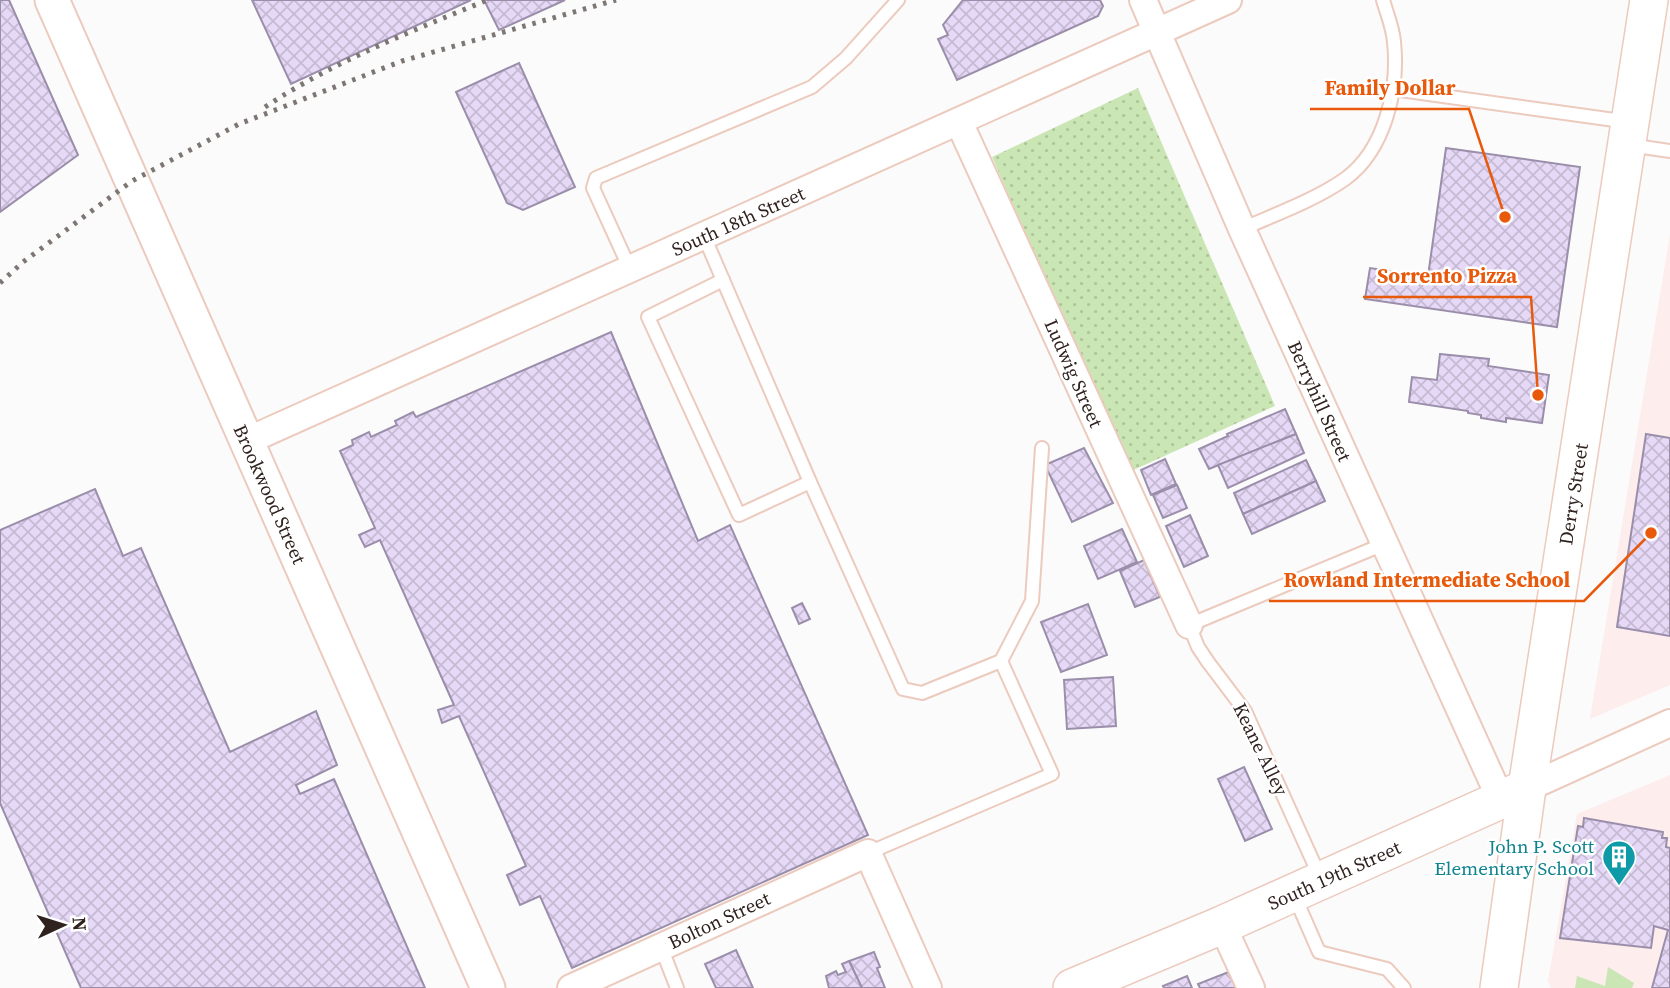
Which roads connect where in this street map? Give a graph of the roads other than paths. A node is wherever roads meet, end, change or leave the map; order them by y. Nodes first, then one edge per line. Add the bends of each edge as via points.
1 (52, 0) edge
2 (898, 0) edge
3 (1143, 0) edge
4 (1228, 0) edge
5 (1383, 0) edge
6 (1649, 0) edge
7 (1157, 32) junction
8 (1393, 89) junction
9 (960, 122) junction
10 (1627, 133) junction
11 (1670, 151) edge
12 (1242, 229) junction
13 (704, 236) junction
14 (630, 269) junction
15 (723, 280) junction
16 (247, 441) junction
17 (1042, 447) dead end
18 (810, 482) junction
19 (1384, 544) junction
20 (1189, 625) junction
21 (1001, 661) junction
22 (1670, 723) edge
23 (1514, 794) junction
24 (868, 853) junction
25 (1307, 887) junction
26 (1222, 925) junction
27 (660, 947) junction
28 (488, 988) edge
29 (571, 988) edge
30 (677, 988) edge
31 (928, 988) edge
32 (1072, 988) edge
33 (1251, 988) edge
34 (1404, 988) edge
35 (1499, 988) edge

1 - 16 street, Brookwood Street
2 - 14 lane via 846,58 812,87 596,178 593,188
3 - 7 street, Berryhill Street
4 - 7 street, South 18th Street
5 - 8 lane via 1394,40
6 - 10 main road, Derry Street
7 - 9 street, South 18th Street
7 - 12 street, Berryhill Street
8 - 10 lane
8 - 12 lane via 1379,135 1364,161 1345,179
9 - 13 street, South 18th Street
9 - 20 street, Ludwig Street
10 - 11 lane
10 - 23 main road, Derry Street
12 - 19 street, Berryhill Street
13 - 14 street, South 18th Street
13 - 15 lane
14 - 16 street, South 18th Street
15 - 18 lane
15 - 18 lane via 648,317 739,515
16 - 28 street, Brookwood Street
17 - 21 lane via 1032,601
18 - 21 lane via 903,689 922,693
19 - 20 lane
19 - 23 street, Berryhill Street
20 - 25 lane, Keane Alley via 1203,655 1245,711
21 - 24 lane via 1052,774
22 - 23 street, South 19th Street
23 - 25 main road, South 19th Street
23 - 35 main road, Derry Street
24 - 27 street, Bolton Street
24 - 31 street
25 - 26 main road, South 19th Street
25 - 34 lane, Keane Alley via 1319,952 1387,969
26 - 32 main road, South 19th Street
26 - 33 street
27 - 29 street, Bolton Street
27 - 30 lane

